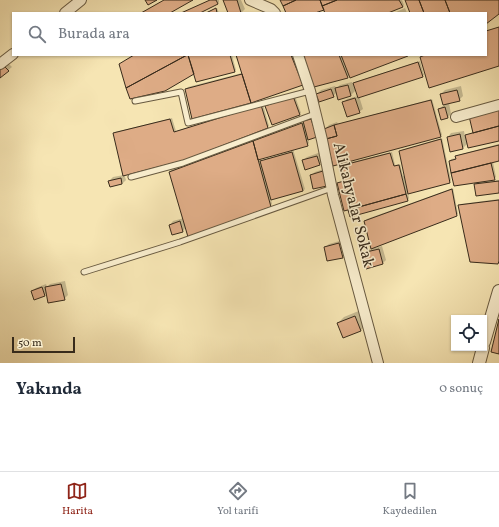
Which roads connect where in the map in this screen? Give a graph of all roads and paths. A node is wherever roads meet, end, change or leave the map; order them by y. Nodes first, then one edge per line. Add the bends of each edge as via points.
1 (82, 0) edge
2 (250, 0) edge
3 (66, 12) edge
4 (274, 12) edge
5 (12, 55) edge
6 (298, 56) edge
7 (0, 64) edge
8 (310, 91) junction
9 (135, 101) dead end
10 (499, 105) edge
11 (315, 114) junction
12 (456, 117) dead end
13 (131, 177) dead end
14 (332, 188) junction
15 (84, 272) dead end
16 (499, 291) edge
17 (487, 332) edge
18 (482, 351) edge
19 (378, 363) edge
20 (479, 363) edge

1 - 3 street
2 - 4 street
5 - 7 street
6 - 8 street, Alikahyalar Sokak
8 - 9 lane via 188,123 181,92
8 - 11 street, Alikahyalar Sokak
10 - 12 street
11 - 13 lane via 183,163
11 - 14 street, Alikahyalar Sokak
14 - 15 lane via 180,242
14 - 19 street, Alikahyalar Sokak
16 - 17 street
18 - 20 street

